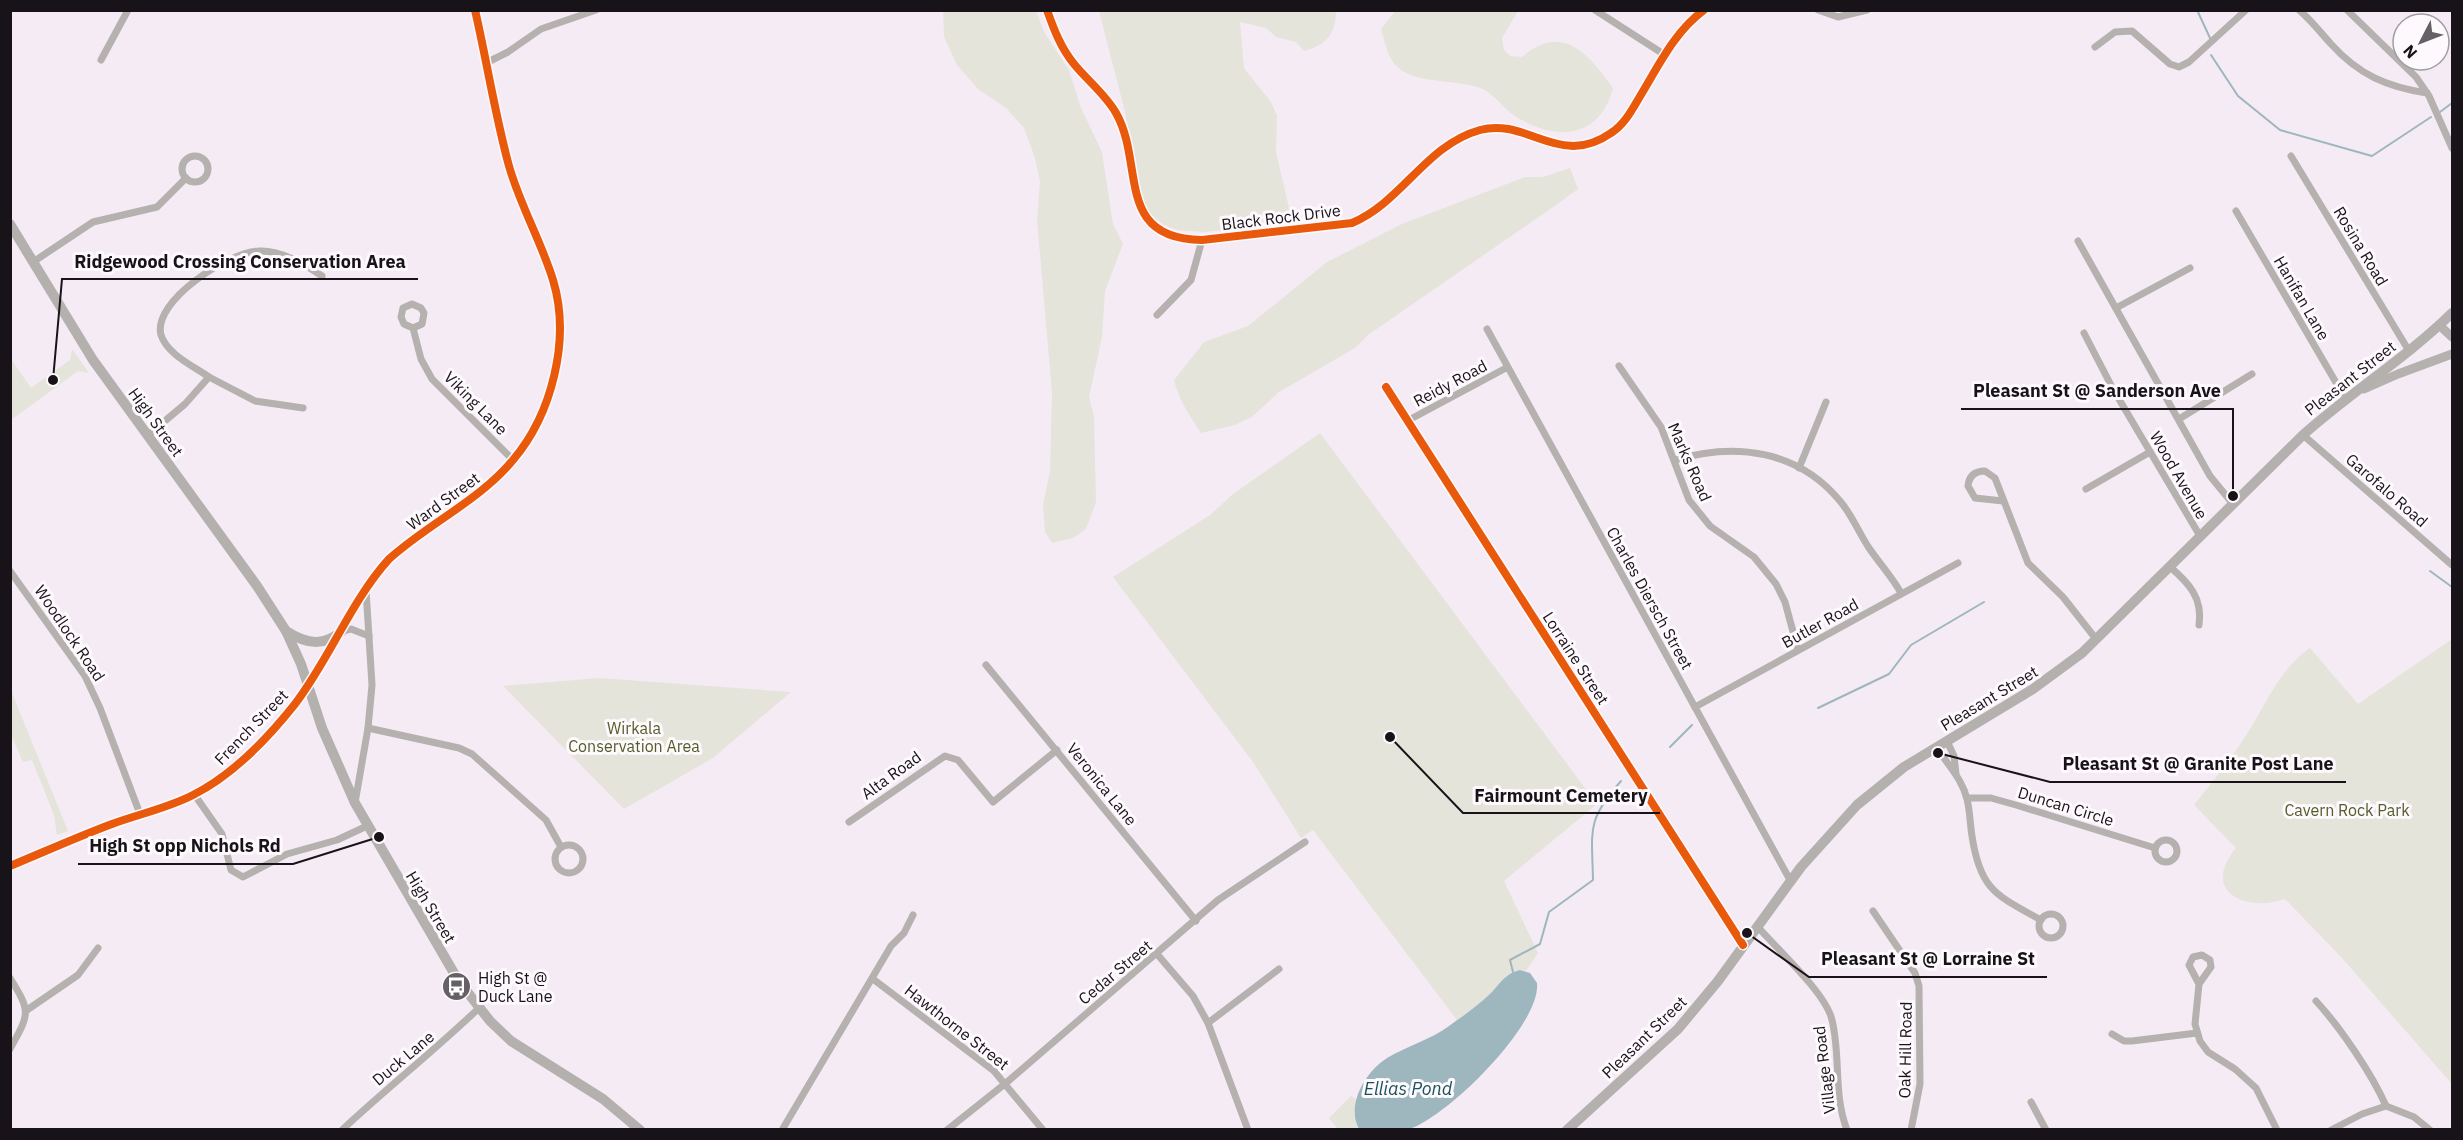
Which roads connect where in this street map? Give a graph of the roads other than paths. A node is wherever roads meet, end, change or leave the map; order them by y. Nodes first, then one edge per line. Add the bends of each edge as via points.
1 (128, 10) edge
2 (475, 10) edge
3 (596, 10) edge
4 (1047, 10) edge
5 (1595, 10) edge
6 (1704, 10) edge
7 (1818, 10) edge
8 (1867, 10) edge
9 (2246, 10) edge
10 (2299, 10) edge
11 (2347, 10) edge
12 (2095, 47) dead end
13 (1665, 55) junction
14 (101, 60) dead end
15 (488, 62) junction
16 (2427, 93) junction
17 (2452, 148) edge
18 (2291, 156) dead end
19 (186, 178) dead end
20 (2236, 211) dead end
21 (10, 224) edge
22 (1202, 240) junction
23 (2078, 241) dead end
24 (33, 262) junction
25 (2190, 268) dead end
26 (322, 276) dead end
27 (2116, 308) junction
28 (1157, 315) dead end
29 (2452, 315) edge
30 (2439, 325) junction
31 (413, 328) dead end
32 (1487, 329) dead end
33 (2084, 333) dead end
34 (2452, 337) edge
35 (2409, 351) junction
36 (2452, 354) edge
37 (1619, 366) dead end
38 (1506, 368) junction
39 (2252, 374) dead end
40 (209, 377) junction
41 (1386, 387) dead end
42 (2345, 398) junction
43 (1826, 402) dead end
44 (303, 408) dead end
45 (2179, 419) junction
46 (1407, 421) junction
47 (2303, 435) junction
48 (147, 436) junction
49 (2150, 452) junction
50 (513, 460) junction
51 (1675, 460) junction
52 (1798, 468) junction
53 (2086, 489) dead end
54 (2003, 501) junction
55 (2234, 504) junction
56 (2200, 536) junction
57 (1958, 563) dead end
58 (2169, 566) junction
59 (2452, 566) edge
60 (10, 571) edge
61 (366, 590) junction
62 (1901, 594) junction
63 (2199, 625) dead end
64 (286, 631) junction
65 (342, 631) junction
66 (369, 636) junction
67 (2096, 639) junction
68 (1798, 650) junction
69 (986, 665) dead end
70 (307, 685) junction
71 (1695, 707) junction
72 (368, 728) junction
73 (1947, 741) junction
74 (1937, 747) junction
75 (1057, 750) junction
76 (1956, 774) junction
77 (194, 794) junction
78 (1967, 798) junction
79 (356, 803) junction
80 (140, 814) junction
81 (849, 822) dead end
82 (367, 826) junction
83 (1305, 842) dead end
84 (561, 848) junction
85 (2155, 848) dead end
86 (10, 866) edge
87 (1790, 880) junction
88 (1873, 911) dead end
89 (913, 915) dead end
90 (2041, 920) dead end
91 (1196, 921) junction
92 (1757, 926) junction
93 (1743, 945) junction
94 (98, 948) dead end
95 (1157, 954) junction
96 (1279, 969) dead end
97 (10, 978) edge
98 (873, 979) junction
99 (2199, 984) dead end
100 (2316, 1001) dead end
101 (479, 1008) junction
102 (27, 1010) junction
103 (1208, 1023) junction
104 (2197, 1033) junction
105 (2112, 1034) dead end
106 (10, 1049) edge
107 (1006, 1083) junction
108 (2031, 1102) dead end
109 (2386, 1107) junction
110 (1570, 1128) edge
111 (344, 1129) edge
112 (640, 1130) edge
113 (782, 1130) edge
114 (947, 1130) edge
115 (1043, 1130) edge
116 (1248, 1130) edge
117 (1847, 1130) edge
118 (1911, 1130) edge
119 (2046, 1130) edge
120 (2277, 1130) edge
121 (2331, 1130) edge
122 (2430, 1130) edge

1 - 14 street
2 - 15 street, Ward Street
3 - 15 street via 541,29
4 - 22 street, Black Rock Drive via 1065,53 1118,116 1141,210 1161,231
5 - 13 street
6 - 13 street, Black Rock Drive via 1684,28
7 - 8 street via 1838,17
9 - 12 street via 2179,68 2132,31 2115,32
10 - 16 street via 2343,57 2367,76 2393,87
11 - 16 street via 2416,77
13 - 22 street, Black Rock Drive via 1622,123 1593,143 1563,147 1509,130 1481,130 1448,145 1372,213 1352,222
15 - 50 street, Ward Street via 510,168 553,281 560,322 548,396 531,435
16 - 17 street
18 - 35 street, Rosina Road
19 - 24 street via 157,207 93,222
20 - 42 street, Hanifan Lane
21 - 24 main road, High Street
22 - 28 street via 1191,280
23 - 27 street
24 - 48 main road, High Street via 74,331
25 - 27 street
26 - 40 street via 303,264 257,251 231,258 181,293 162,316 161,335 174,353
27 - 45 street
29 - 30 main road, Pleasant Street
30 - 34 street
30 - 35 main road, Pleasant Street
31 - 50 street, Viking Lane via 432,379
32 - 38 street, Charles Diersch Street
33 - 49 street, Wood Avenue
35 - 42 main road, Pleasant Street
36 - 42 street
37 - 51 street, Marks Road via 1661,427
38 - 46 street, Reidy Road
38 - 71 street, Charles Diersch Street
39 - 45 street
40 - 44 street via 255,401
40 - 48 street via 185,404
41 - 46 street, Lorraine Street
42 - 47 main road, Pleasant Street
43 - 52 street
45 - 55 street via 2216,487
46 - 93 street, Lorraine Street
47 - 55 main road, Pleasant Street
47 - 59 street, Garofalo Road
48 - 64 main road, High Street
49 - 53 street
49 - 56 street, Wood Avenue
50 - 61 street, Ward Street via 478,494 389,558
51 - 52 street via 1709,452 1747,450
51 - 68 street, Marks Road via 1686,493 1699,514 1754,557 1776,584
52 - 62 street via 1839,500
54 - 54 street via 1990,472 1980,471 1971,477 1968,486 1975,498
54 - 67 street via 2028,563 2063,597
55 - 56 main road, Pleasant Street
56 - 58 main road, Pleasant Street
57 - 62 street, Butler Road
58 - 63 street via 2197,596 2201,608
58 - 67 main road, Pleasant Street
60 - 80 street, Woodlock Road via 85,676
61 - 65 street, Ward Street
61 - 66 street
62 - 68 street, Butler Road
64 - 65 main road via 301,640 321,643
64 - 70 main road, High Street
65 - 66 street via 351,629
65 - 70 street, Ward Street
66 - 72 street via 372,685
67 - 73 main road, Pleasant Street via 2052,677
68 - 71 street, Butler Road
69 - 75 street, Veronica Lane
70 - 77 street, French Street via 294,705 239,763
70 - 79 main road, High Street
71 - 87 street, Charles Diersch Street
72 - 79 street
72 - 84 street via 472,754 546,820
73 - 74 main road, Pleasant Street
73 - 76 street
74 - 76 street
74 - 87 main road, Pleasant Street via 1889,778 1857,805
75 - 81 street, Alta Road via 993,802 958,760 945,756
75 - 91 street, Veronica Lane
76 - 78 street
77 - 80 street, French Street
77 - 82 street via 222,834 231,870 243,877 287,854 337,840
78 - 85 street, Duncan Circle via 1999,800
78 - 90 street via 1976,857 1984,881 2001,897
79 - 82 main road, High Street
80 - 86 street, French Street
82 - 101 main road, High Street via 445,959
83 - 91 street, Cedar Street via 1218,900
84 - 84 street via 556,854 557,867 568,873 577,870 582,863 579,849 570,845
87 - 92 main road, Pleasant Street
88 - 118 street, Oak Hill Road via 1915,973 1919,986 1920,1084
89 - 98 street
91 - 95 street, Cedar Street
92 - 93 main road, Pleasant Street
92 - 117 street, Village Road via 1828,1009 1835,1040 1839,1100
93 - 110 main road, Pleasant Street via 1678,1029
94 - 102 street via 78,975
95 - 103 street via 1193,996
95 - 107 street, Cedar Street
96 - 103 street
97 - 102 street
98 - 107 street, Hawthorne Street
98 - 113 street
99 - 104 street
100 - 109 street
101 - 111 street, Duck Lane
101 - 112 main road, High Street via 519,1047 603,1099
102 - 106 street
103 - 116 street
104 - 105 street via 2132,1041
104 - 120 street via 2208,1052 2256,1088
107 - 114 street, Cedar Street
107 - 115 street, Hawthorne Street
108 - 119 street
109 - 121 street
109 - 122 street via 2414,1117

